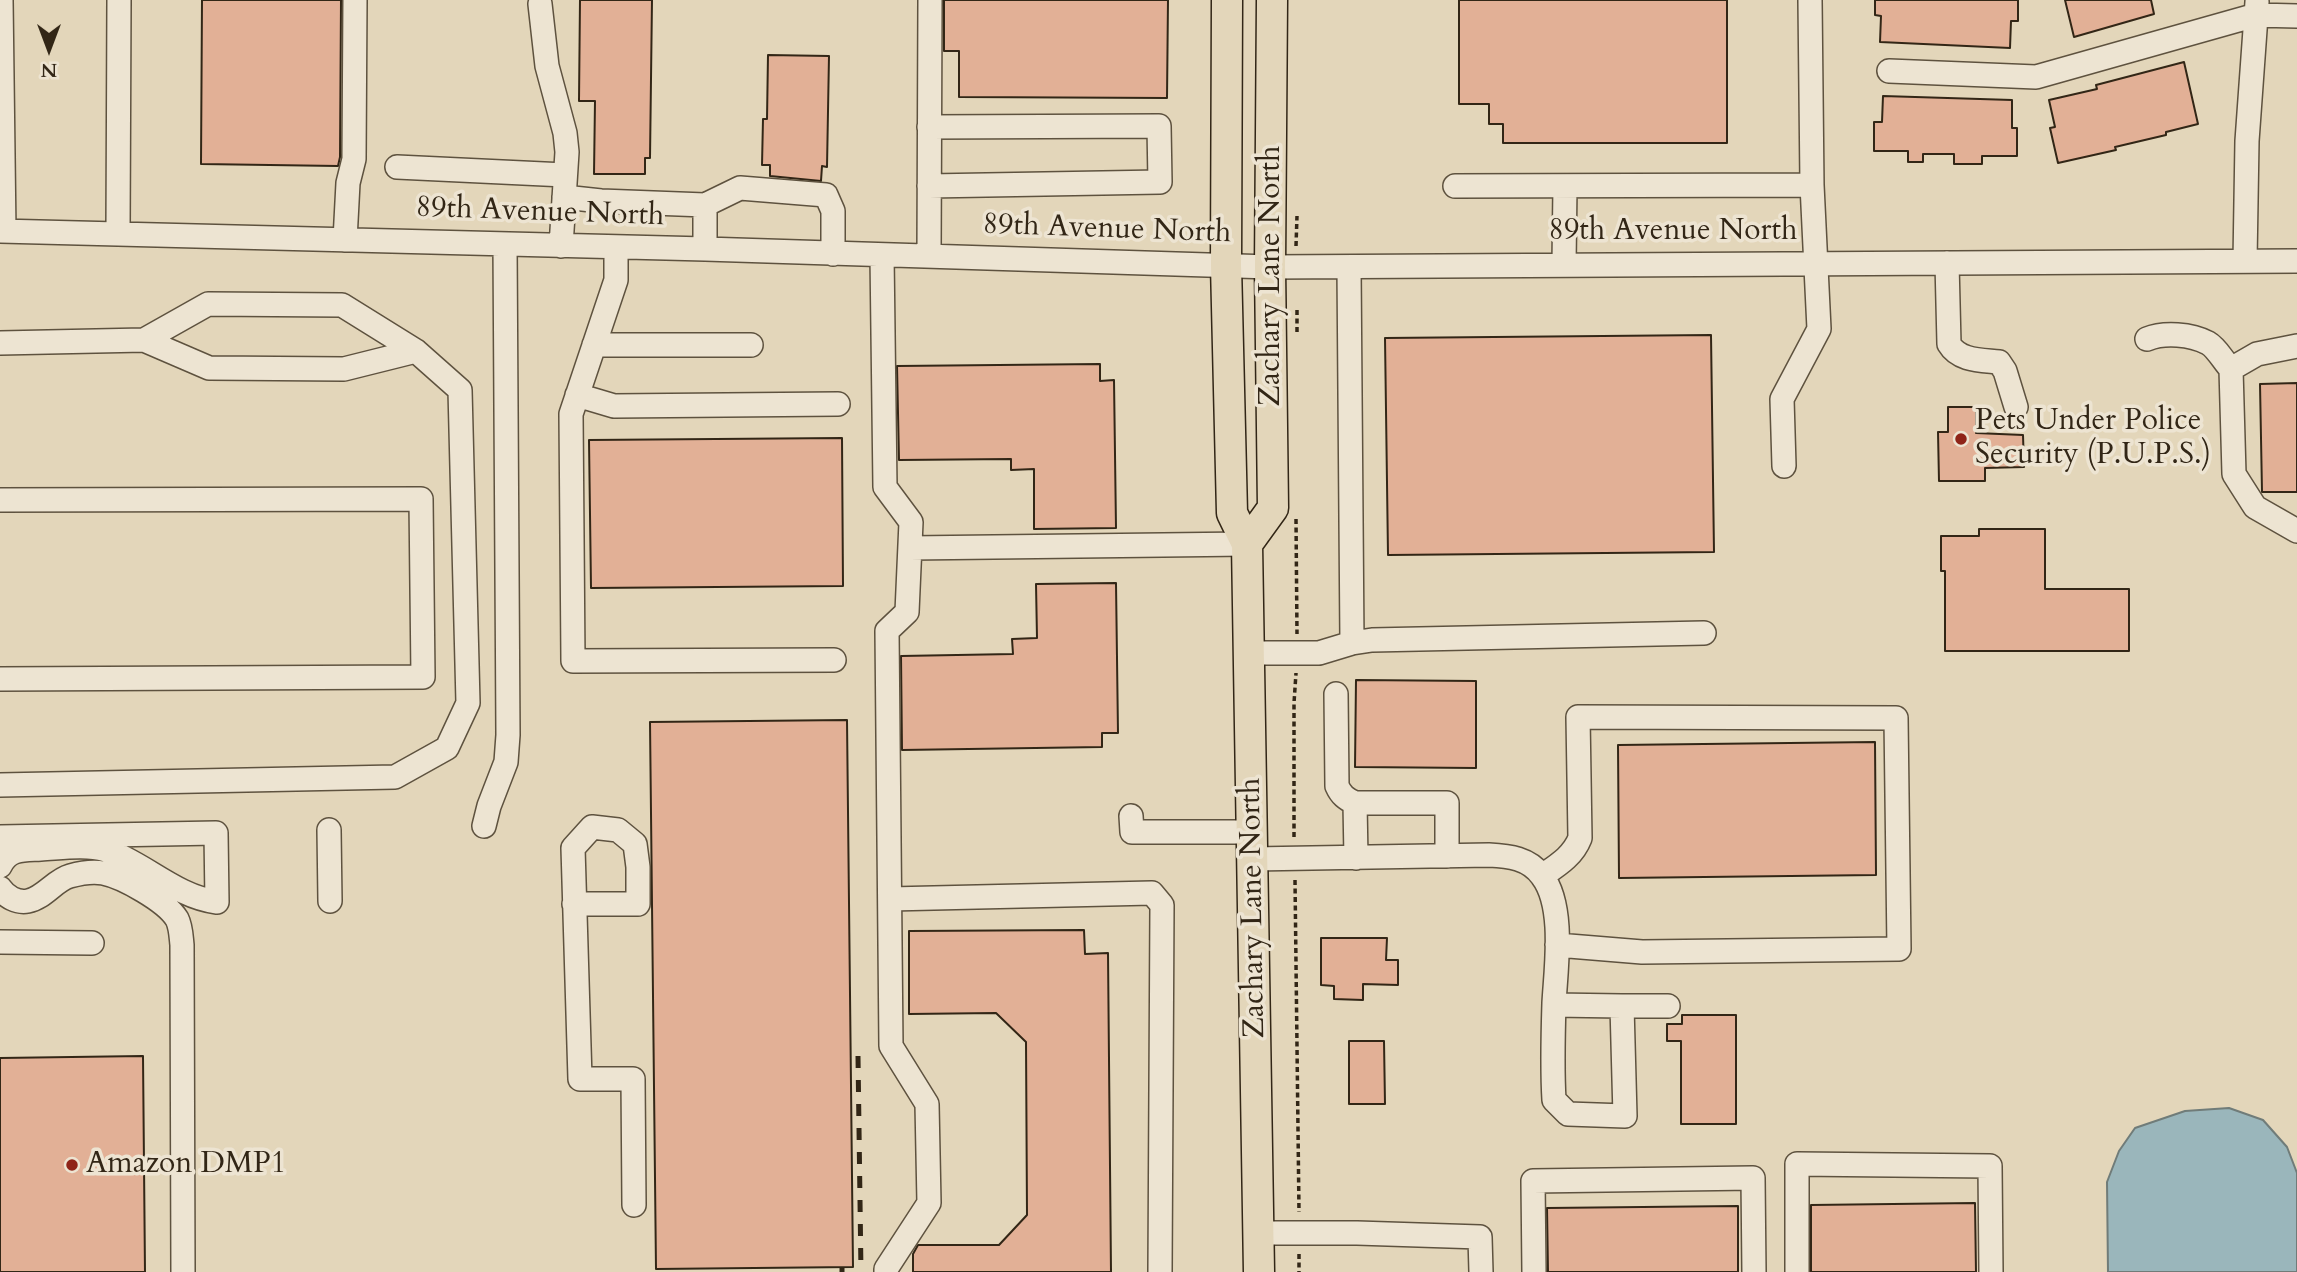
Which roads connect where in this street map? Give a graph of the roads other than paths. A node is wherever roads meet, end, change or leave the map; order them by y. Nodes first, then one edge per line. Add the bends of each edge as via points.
1 (1, 0) edge
2 (119, 0) edge
3 (355, 0) edge
4 (930, 0) edge
5 (1227, 0) edge
6 (1272, 0) edge
7 (1810, 0) edge
8 (540, 4) dead end
9 (2256, 8) edge
10 (2297, 16) edge
11 (1889, 71) dead end
12 (929, 127) junction
13 (1, 155) edge
14 (397, 167) dead end
15 (1812, 185) junction
16 (565, 186) junction
17 (929, 186) junction
18 (1455, 186) dead end
19 (1565, 186) junction
20 (705, 205) junction
21 (2, 231) edge
22 (118, 233) junction
23 (345, 240) junction
24 (505, 244) junction
25 (561, 246) junction
26 (615, 247) junction
27 (705, 249) junction
28 (833, 254) junction
29 (882, 255) junction
30 (929, 256) junction
31 (2245, 261) junction
32 (2297, 261) edge
33 (1814, 263) junction
34 (1947, 263) junction
35 (1564, 264) junction
36 (1226, 265) junction
37 (1270, 267) junction
38 (1349, 267) junction
39 (144, 340) junction
40 (2147, 340) dead end
41 (0, 343) edge
42 (594, 345) junction
43 (751, 345) dead end
44 (2297, 346) edge
45 (416, 351) junction
46 (2231, 369) junction
47 (577, 395) junction
48 (838, 404) dead end
49 (2016, 407) dead end
50 (1784, 466) dead end
51 (0, 500) edge
52 (2297, 531) edge
53 (1247, 544) junction
54 (910, 548) junction
55 (1704, 633) dead end
56 (1352, 643) junction
57 (1250, 653) junction
58 (834, 660) dead end
59 (0, 679) edge
60 (1336, 694) dead end
61 (0, 785) edge
62 (1355, 803) junction
63 (1132, 816) dead end
64 (484, 826) dead end
65 (329, 830) dead end
66 (0, 837) edge
67 (1253, 845) junction
68 (1447, 856) junction
69 (1356, 858) junction
70 (0, 866) edge
71 (1542, 876) junction
72 (0, 888) edge
73 (890, 899) junction
74 (330, 901) dead end
75 (575, 904) dead end
76 (0, 942) edge
77 (92, 943) dead end
78 (1557, 945) junction
79 (1554, 1005) junction
80 (1622, 1006) junction
81 (1668, 1006) dead end
82 (634, 1205) dead end
83 (1258, 1233) junction
84 (183, 1272) edge
85 (886, 1272) edge
86 (1160, 1272) edge
87 (1259, 1272) edge
88 (1481, 1272) edge
89 (1534, 1272) edge
90 (1754, 1272) edge
91 (1797, 1272) edge
92 (1991, 1272) edge

1 - 13 street
2 - 22 street
3 - 23 street via 354,159
4 - 12 street
5 - 36 main road, Zachary Lane North
6 - 37 main road, Zachary Lane North
7 - 15 street
8 - 16 street via 547,66 565,133
9 - 10 street
9 - 11 street via 2036,77
9 - 31 street
12 - 17 street
12 - 17 street via 1160,126 1160,182
13 - 21 street
14 - 16 street
15 - 19 street
15 - 33 street
16 - 20 street via 601,201
16 - 25 street
17 - 30 street
18 - 19 street
19 - 35 street
20 - 27 street
20 - 28 street via 740,188 826,195 833,211
21 - 22 street, 89th Avenue North
22 - 23 street, 89th Avenue North
23 - 24 street, 89th Avenue North
24 - 25 street, 89th Avenue North
24 - 64 street via 508,736 506,762
25 - 26 street, 89th Avenue North
26 - 27 street, 89th Avenue North
26 - 42 street via 616,280
27 - 28 street, 89th Avenue North
28 - 29 street, 89th Avenue North
29 - 30 street, 89th Avenue North
29 - 54 street via 885,487 911,522
30 - 36 street, 89th Avenue North
31 - 32 street, 89th Avenue North
31 - 34 street, 89th Avenue North
33 - 34 street, 89th Avenue North
33 - 35 street, 89th Avenue North
33 - 50 street via 1819,329 1783,399
34 - 49 street via 1949,344 1954,353 1966,358 1999,362
35 - 38 street, 89th Avenue North
36 - 37 street, 89th Avenue North
36 - 53 main road, Zachary Lane North via 1231,513
37 - 38 street, 89th Avenue North
37 - 53 main road, Zachary Lane North via 1273,509
38 - 56 street
39 - 41 street
39 - 45 street via 209,368 344,369
39 - 45 street via 208,304 342,305
40 - 46 street via 2158,335 2190,337 2210,344
42 - 43 street
42 - 47 street
44 - 46 street via 2257,354
45 - 61 street via 460,390 468,703 447,748 395,777
46 - 52 street via 2234,474 2255,508
47 - 48 street via 614,406
47 - 58 street via 570,414 573,661
51 - 59 street via 421,499 423,677
53 - 54 street
53 - 57 main road, Zachary Lane North
54 - 73 street via 907,612 887,631
55 - 56 street
56 - 57 street via 1320,653
57 - 67 main road, Zachary Lane North
60 - 62 street via 1337,786
62 - 68 street via 1447,803
62 - 69 street
63 - 67 street via 1132,832
65 - 74 street
66 - 70 street via 216,833 217,902 201,901 103,849 12,851
67 - 69 street
67 - 83 main road, Zachary Lane North
68 - 69 street
68 - 71 street via 1515,858
71 - 78 street via 1554,909
71 - 78 street via 1568,857 1580,838 1578,717 1896,718 1899,949 1642,952
72 - 84 street via 15,900 29,901 66,877 102,873 160,902 177,919 182,945
73 - 85 street via 891,1046 927,1104 929,1203
73 - 86 street via 1152,893 1162,905
75 - 82 street via 580,1079 633,1079
76 - 77 street
78 - 79 street
79 - 80 street
79 - 80 street via 1554,1100 1568,1114 1625,1116
80 - 81 street
83 - 87 main road, Zachary Lane North
83 - 88 street via 1480,1237
89 - 90 street via 1533,1181 1753,1178
91 - 92 street via 1797,1164 1990,1166

